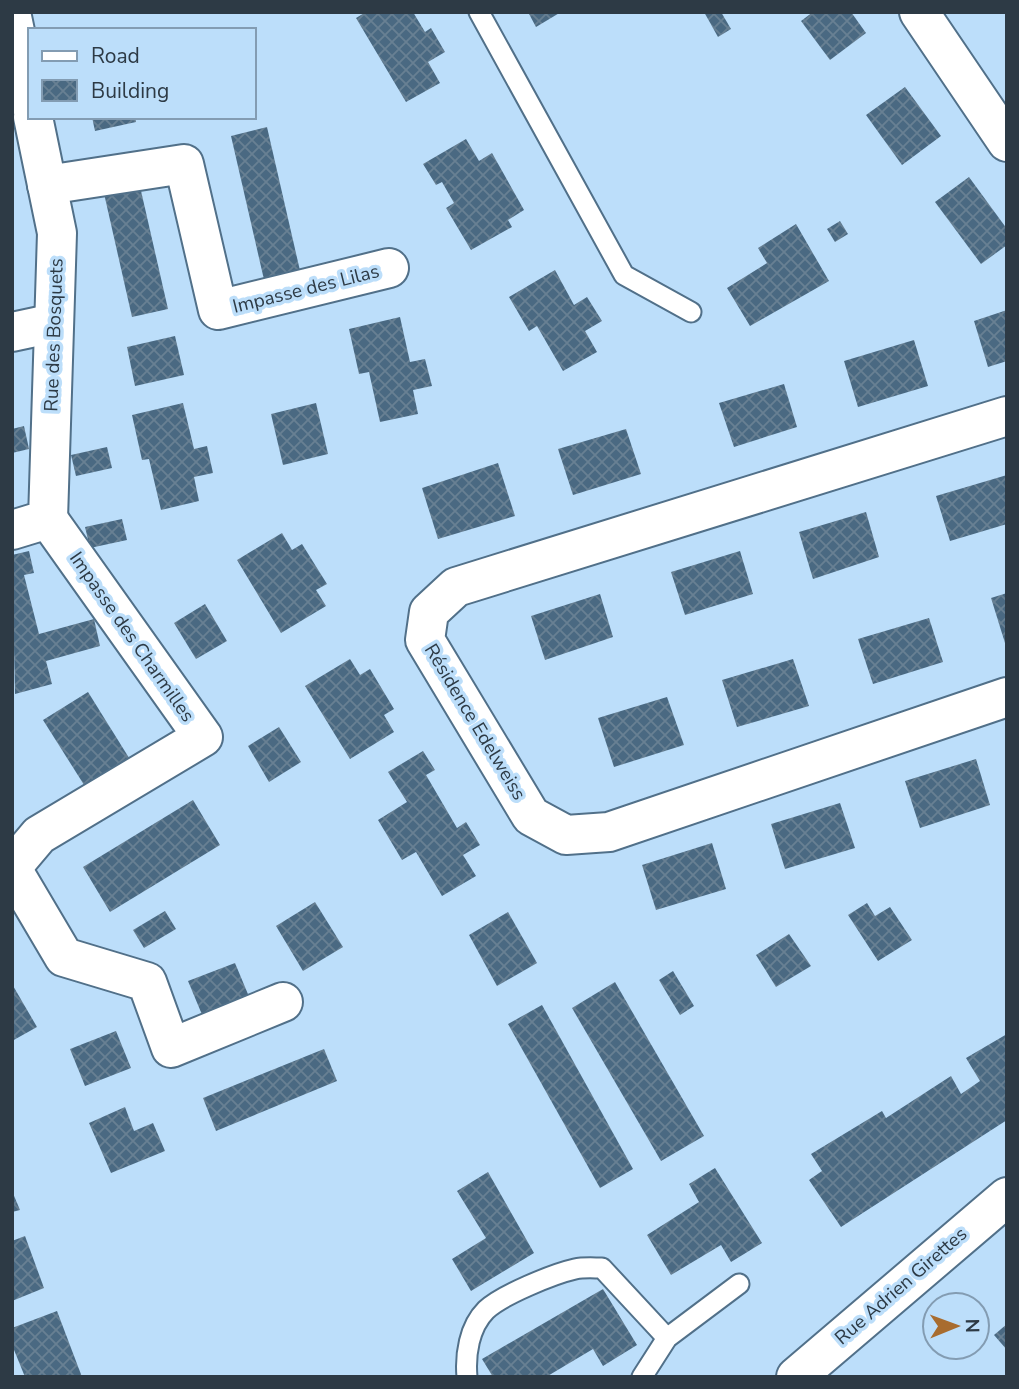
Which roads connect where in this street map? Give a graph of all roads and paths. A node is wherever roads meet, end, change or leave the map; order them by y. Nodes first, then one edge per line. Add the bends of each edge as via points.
1 (479, 12) edge
2 (919, 12) edge
3 (12, 17) edge
4 (28, 93) edge
5 (33, 119) edge
6 (1007, 142) edge
7 (47, 186) junction
8 (389, 268) dead end
9 (691, 312) dead end
10 (54, 323) junction
11 (12, 332) edge
12 (1007, 416) edge
13 (30, 525) edge
14 (1007, 697) edge
15 (12, 868) edge
16 (283, 1002) dead end
17 (1007, 1196) edge
18 (739, 1284) dead end
19 (667, 1338) junction
20 (467, 1377) edge
21 (642, 1377) edge
22 (796, 1377) edge

1 - 9 lane via 624,275
2 - 6 street
3 - 4 street
5 - 7 street, Rue des Bosquets
7 - 8 street, Impasse des Lilas via 184,164 218,310
7 - 10 street, Rue des Bosquets via 57,233
10 - 11 street
10 - 13 street, Rue des Bosquets
12 - 14 street, Résidence Edelweiss via 456,587 429,612 425,640 531,817 566,835 609,832
13 - 15 street, Impasse des Charmilles via 203,737 39,835
15 - 16 street, Impasse des Charmilles via 64,957 147,982 171,1048
17 - 22 street, Rue Adrien Girettes
18 - 19 lane
19 - 20 lane via 602,1268 578,1268 531,1284 486,1310 471,1337
19 - 21 lane

